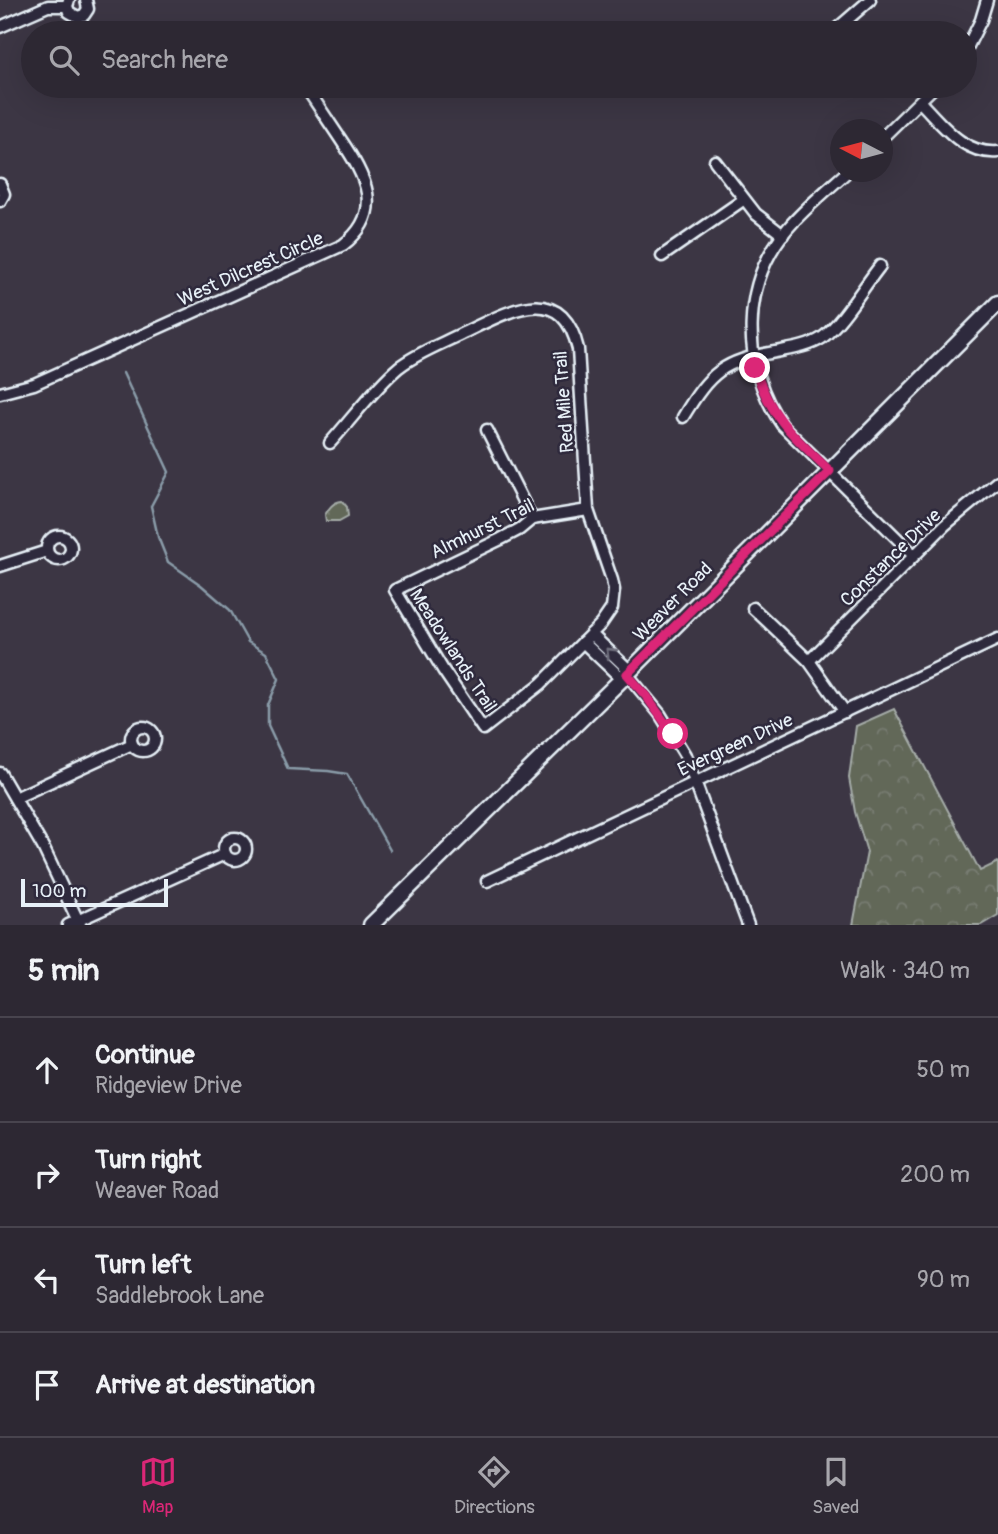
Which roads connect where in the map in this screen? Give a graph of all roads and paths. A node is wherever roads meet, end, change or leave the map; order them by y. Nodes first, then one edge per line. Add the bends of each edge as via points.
1 (86, 0) edge
2 (870, 0) edge
3 (987, 0) edge
4 (68, 3) edge
5 (846, 21) edge
6 (0, 27) edge
7 (977, 28) edge
8 (313, 98) edge
9 (924, 98) edge
10 (920, 102) junction
11 (893, 128) edge
12 (998, 152) edge
13 (715, 161) dead end
14 (837, 182) edge
15 (0, 184) edge
16 (743, 200) junction
17 (0, 201) edge
18 (783, 235) junction
19 (662, 256) dead end
20 (880, 266) dead end
21 (998, 303) edge
22 (753, 355) junction
23 (0, 393) edge
24 (683, 417) dead end
25 (487, 430) dead end
26 (330, 443) dead end
27 (830, 471) junction
28 (998, 481) edge
29 (588, 510) junction
30 (532, 519) junction
31 (47, 551) dead end
32 (914, 555) junction
33 (0, 566) edge
34 (395, 590) joint
35 (753, 608) dead end
36 (591, 634) junction
37 (998, 639) edge
38 (583, 642) junction
39 (809, 661) junction
40 (626, 675) junction
41 (845, 712) junction
42 (483, 729) joint
43 (132, 744) dead end
44 (0, 773) edge
45 (696, 782) junction
46 (15, 797) junction
47 (225, 854) dead end
48 (487, 881) dead end
49 (75, 924) edge
50 (371, 925) edge
51 (748, 925) edge

1 - 4 street via 88,9 81,16 71,15
2 - 5 street
3 - 7 street
4 - 6 street via 48,6
8 - 23 street, West Dilcrest Circle via 366,184 365,215 350,240 34,384
9 - 10 street
10 - 11 street
10 - 12 street via 969,148
13 - 16 street
14 - 18 street
15 - 17 street via 4,194
16 - 18 street
16 - 19 street
18 - 22 street via 768,260 754,300
20 - 22 street via 820,339
21 - 27 main road, Weaver Road
22 - 24 street via 727,365 707,380
22 - 27 street via 774,414
25 - 30 street
26 - 29 street, Red Mile Trail via 405,363 504,314 546,307 570,325 578,349
27 - 32 street
27 - 40 main road, Weaver Road
28 - 32 street, Constance Drive
29 - 30 street, Almhurst Trail
29 - 36 street, Red Mile Trail via 614,590 612,608
30 - 34 street, Almhurst Trail via 520,530
31 - 33 street
32 - 39 street, Constance Drive
34 - 42 street, Meadowlands Trail
35 - 39 street
36 - 38 street, Red Mile Trail
40 -> 36 street
37 - 41 street, Evergreen Drive
38 - 40 street
38 - 42 street, Red Mile Trail via 541,684
39 - 41 street
40 - 45 street via 667,724
40 - 50 main road, Weaver Road
41 - 45 street, Evergreen Drive
43 - 46 street
44 - 46 street
45 - 48 street, Evergreen Drive
45 - 51 street
46 - 49 street via 48,856
47 - 49 street

